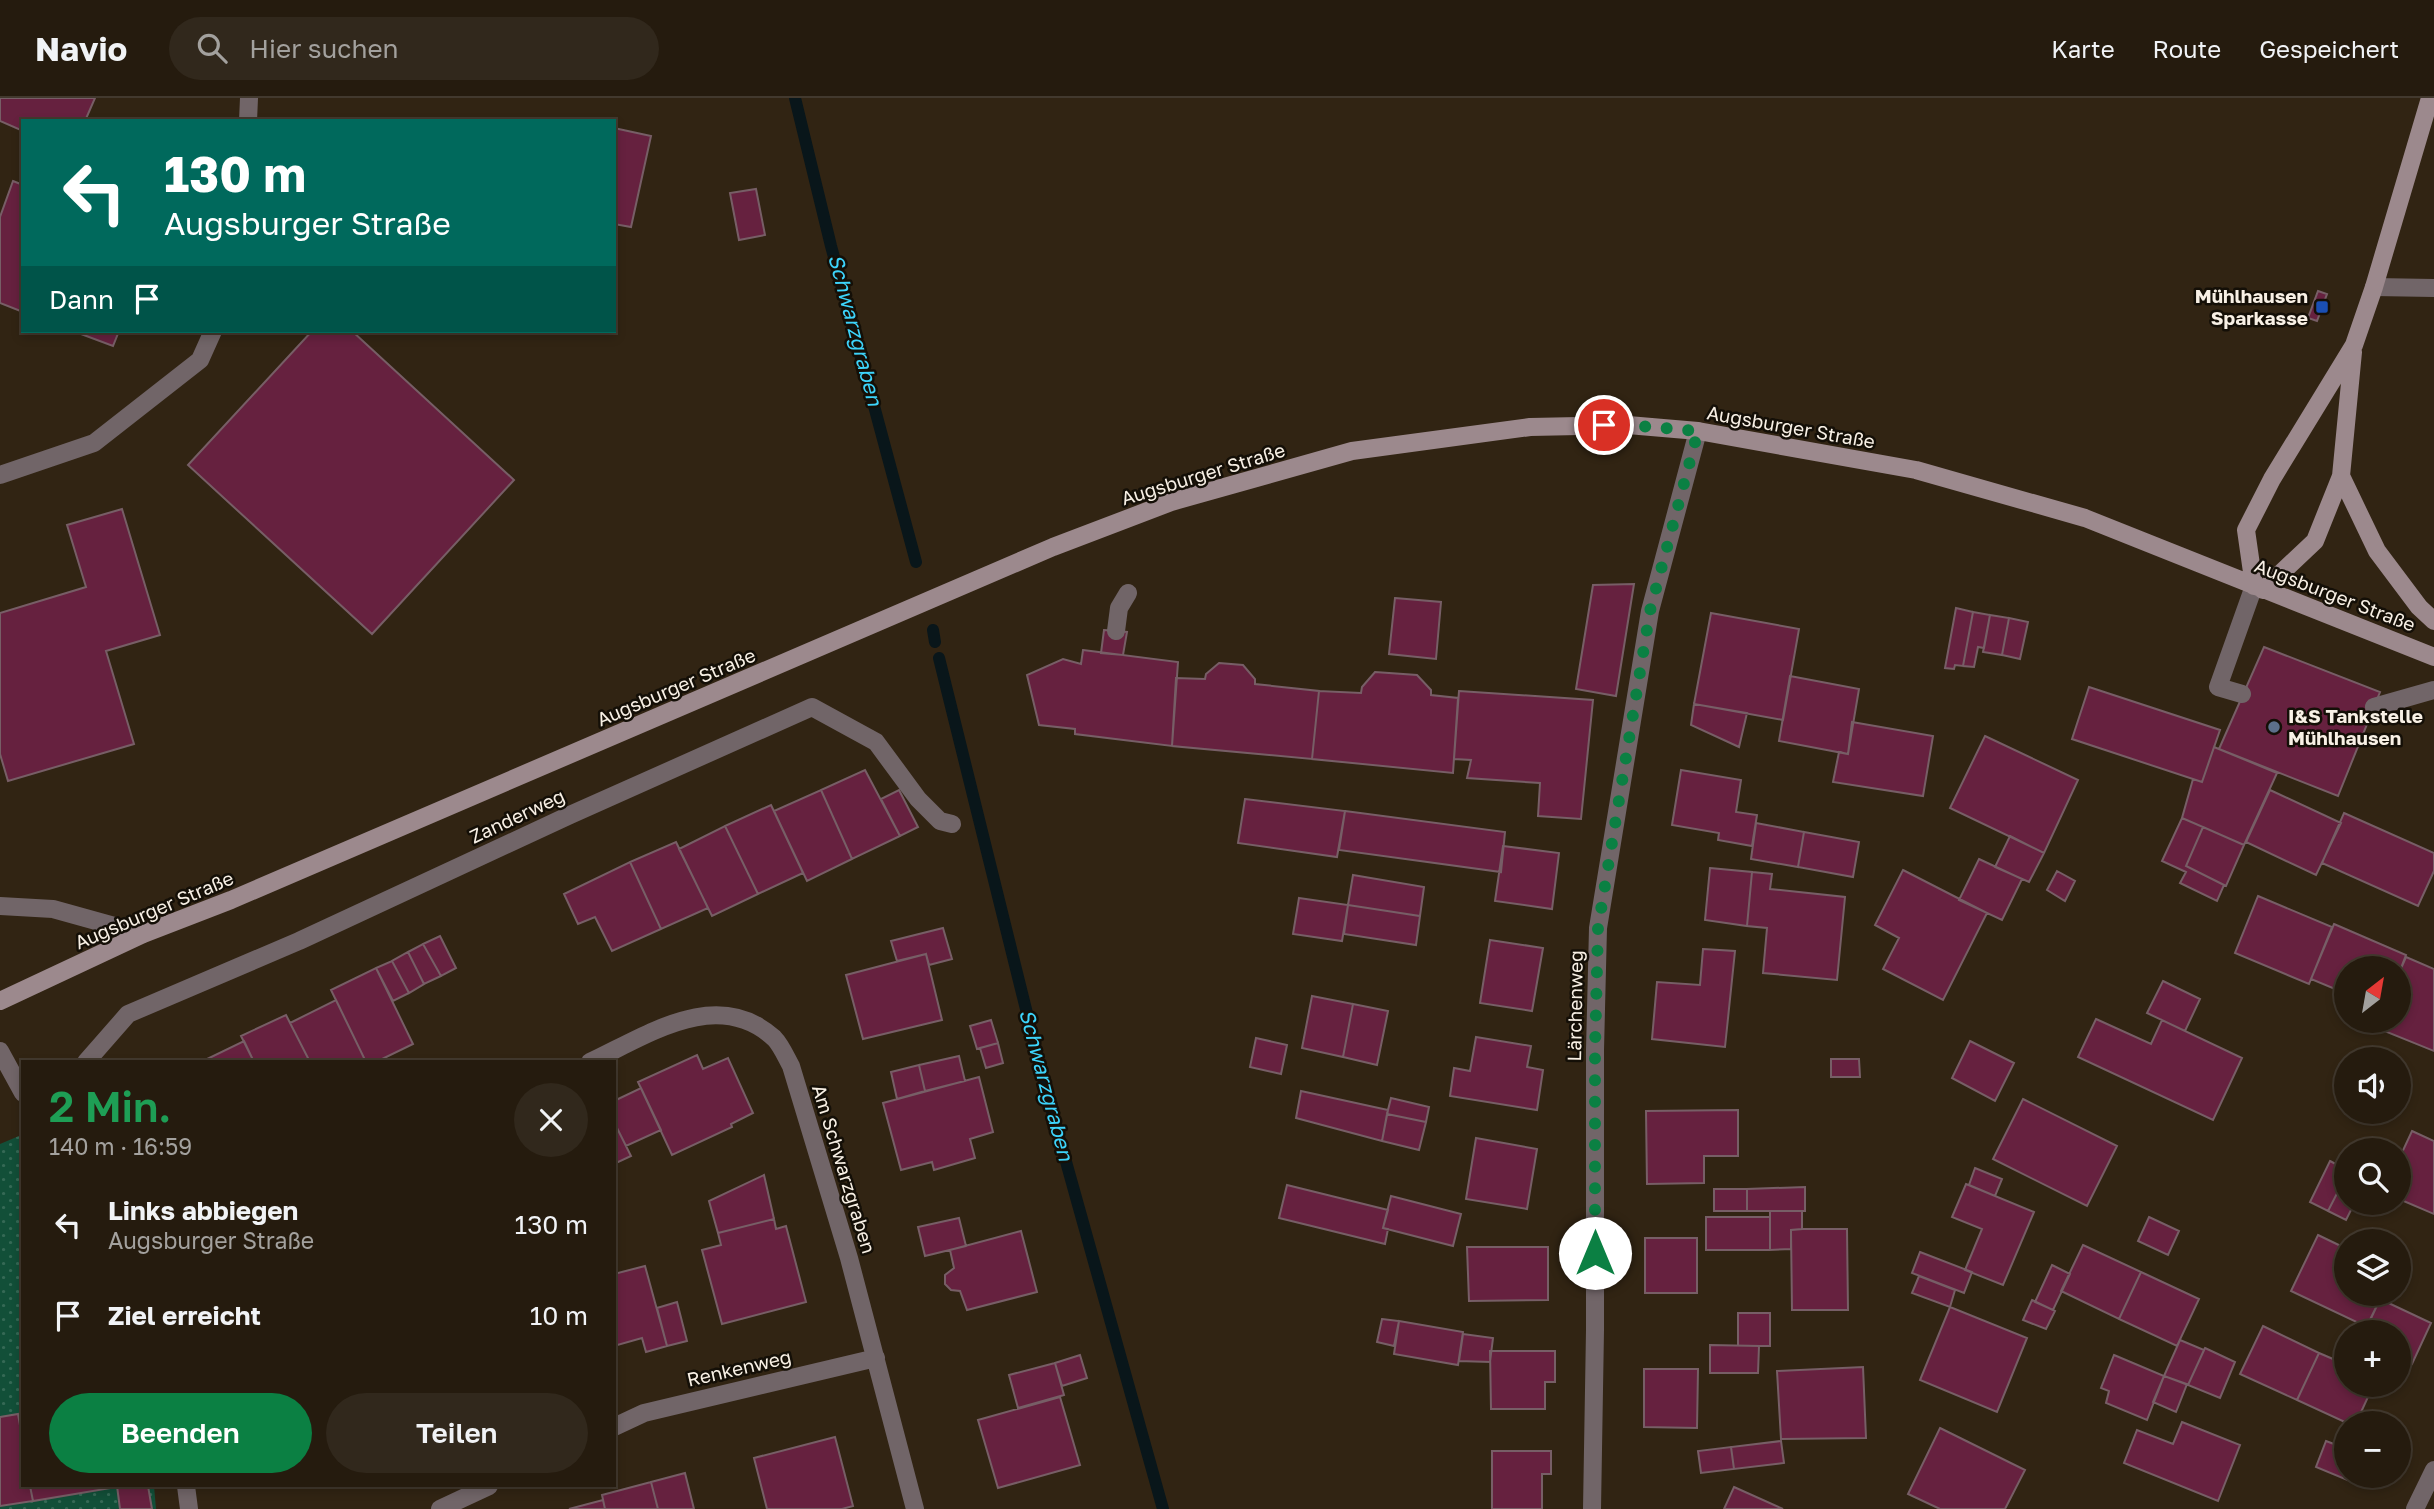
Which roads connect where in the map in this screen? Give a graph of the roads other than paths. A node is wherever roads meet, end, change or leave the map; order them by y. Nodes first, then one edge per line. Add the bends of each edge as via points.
1 (249, 98) edge
2 (2430, 98) edge
3 (248, 119) edge
4 (2374, 287) junction
5 (2434, 288) edge
6 (212, 333) edge
7 (2354, 345) junction
8 (1698, 431) junction
9 (0, 475) edge
10 (2341, 476) junction
11 (2259, 588) junction
12 (1128, 593) dead end
13 (2434, 621) edge
14 (1115, 631) dead end
15 (2434, 657) edge
16 (2434, 690) edge
17 (2242, 694) dead end
18 (2374, 706) dead end
19 (952, 824) dead end
20 (0, 906) edge
21 (143, 934) junction
22 (0, 1001) edge
23 (0, 1051) edge
24 (88, 1060) edge
25 (594, 1060) edge
26 (21, 1089) edge
27 (876, 1358) junction
28 (616, 1426) edge
29 (2434, 1470) edge
30 (186, 1487) edge
31 (487, 1487) edge
32 (190, 1509) edge
33 (440, 1509) edge
34 (915, 1509) edge
35 (1592, 1509) edge
36 (2415, 1509) edge

1 - 3 street
2 - 4 main road
4 - 5 street
4 - 7 main road
6 - 9 street via 200,360 94,443
7 - 10 main road
7 - 11 main road via 2246,530
8 - 11 main road, Augsburger Straße via 1916,470 2084,518
8 - 21 main road, Augsburger Straße via 1628,425 1530,427 1352,452 1171,502 1053,547
8 - 35 street, Lärchenweg via 1650,611 1598,928
10 - 11 main road via 2315,541
10 - 13 main road via 2376,551
11 - 15 main road, Augsburger Straße
11 - 17 street via 2218,687
12 - 14 street via 1119,608
16 - 18 street
19 - 24 street, Zanderweg via 940,821 918,799 876,742 812,707 128,1014
20 - 21 street via 53,909
21 - 22 main road, Augsburger Straße
23 - 26 street
25 - 27 street, Am Schwarzgraben via 680,1019 714,1014 748,1022 775,1039 791,1066
27 - 28 street, Renkenweg via 644,1413
27 - 34 street, Am Schwarzgraben
29 - 36 street
30 - 32 street
31 - 33 street

